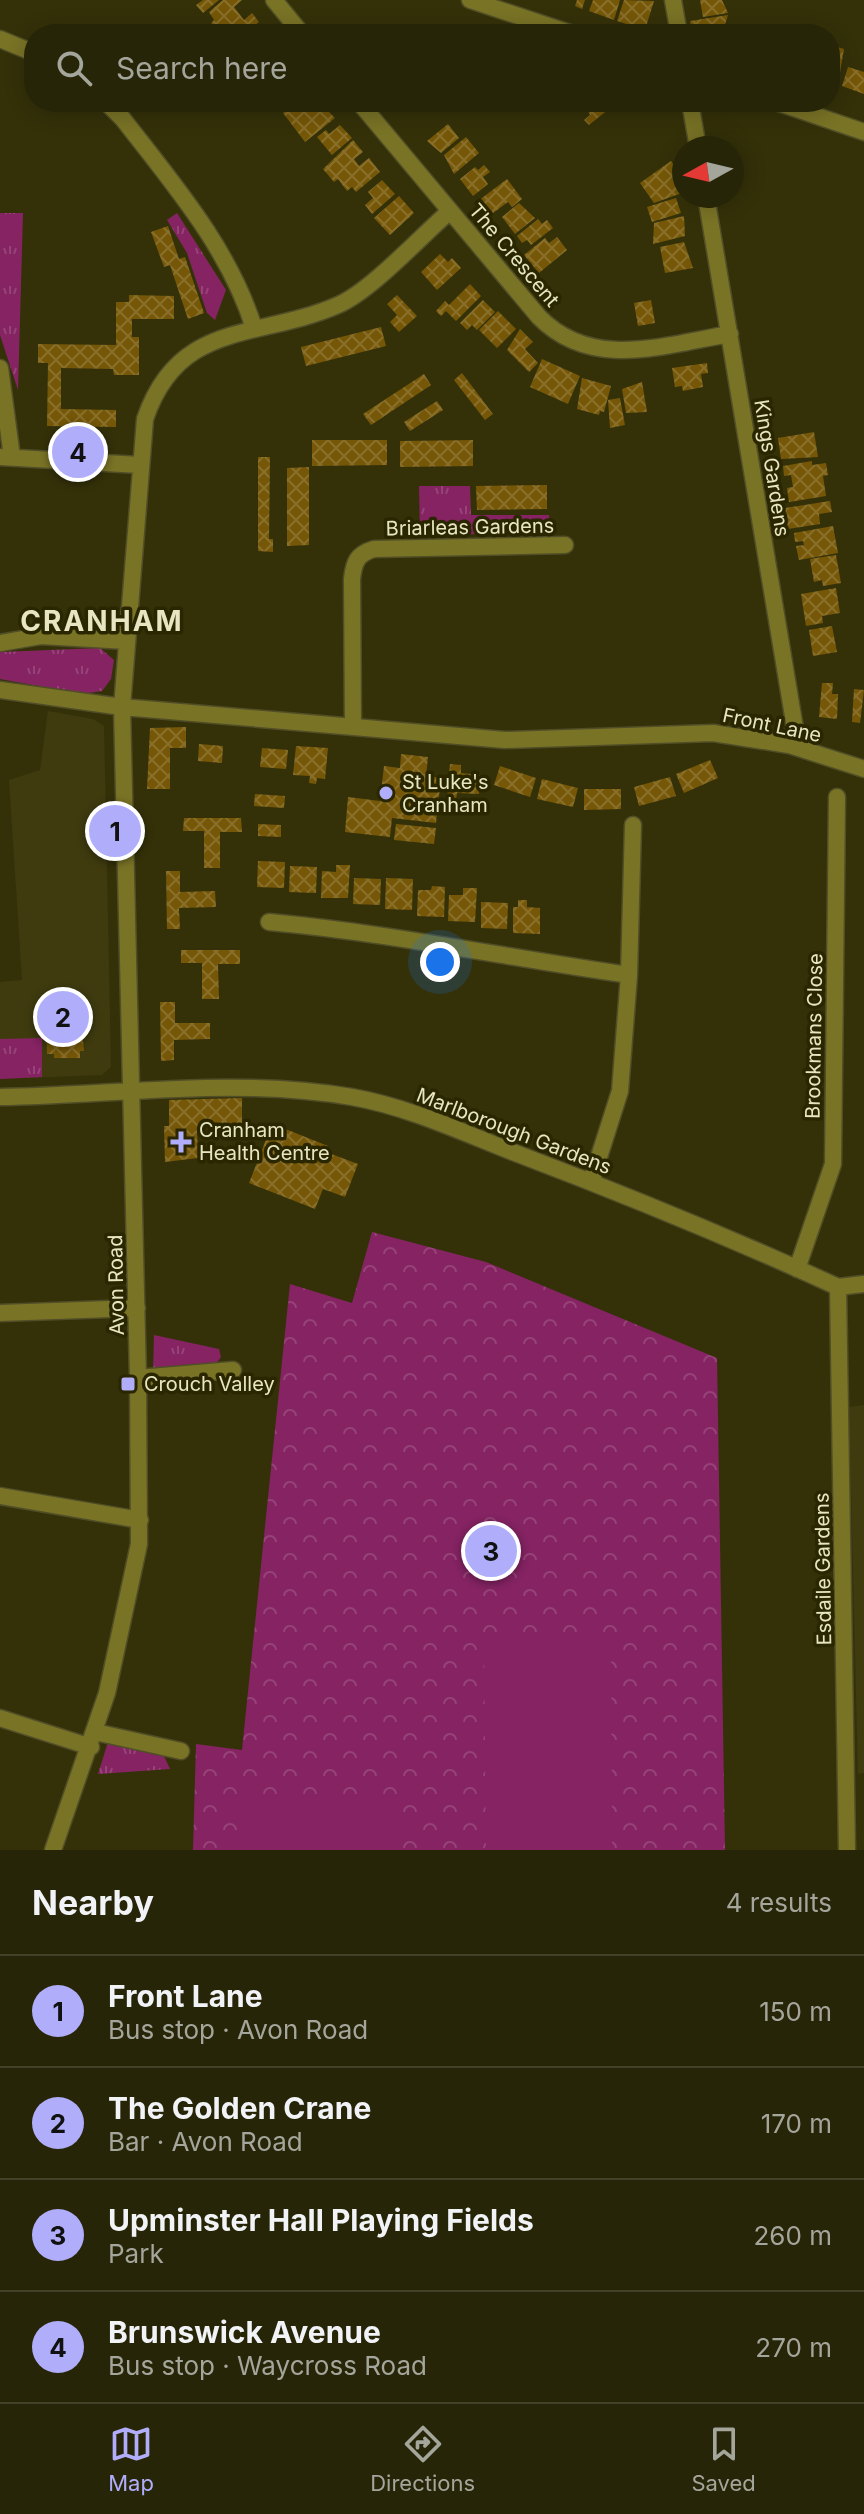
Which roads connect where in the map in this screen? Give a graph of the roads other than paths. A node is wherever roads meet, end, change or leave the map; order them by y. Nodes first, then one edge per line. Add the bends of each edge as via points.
1 (274, 0) edge
2 (470, 0) edge
3 (673, 0) edge
4 (294, 24) edge
5 (543, 24) edge
6 (677, 24) edge
7 (0, 39) edge
8 (24, 49) edge
9 (116, 112) edge
10 (367, 112) edge
11 (692, 112) edge
12 (805, 112) edge
13 (864, 132) edge
14 (696, 136) edge
15 (708, 208) edge
16 (450, 211) junction
17 (254, 328) junction
18 (730, 334) junction
19 (0, 368) edge
20 (6, 457) edge
21 (140, 465) junction
22 (565, 545) dead end
23 (127, 641) junction
24 (0, 643) edge
25 (0, 690) edge
26 (122, 707) junction
27 (353, 727) junction
28 (789, 745) junction
29 (864, 769) edge
30 (837, 797) dead end
31 (633, 825) dead end
32 (269, 922) dead end
33 (629, 975) junction
34 (132, 1092) junction
35 (0, 1097) edge
36 (591, 1182) junction
37 (797, 1269) junction
38 (864, 1284) edge
39 (838, 1287) junction
40 (137, 1308) junction
41 (0, 1313) edge
42 (233, 1370) dead end
43 (138, 1378) junction
44 (0, 1496) edge
45 (140, 1520) junction
46 (0, 1718) edge
47 (93, 1740) junction
48 (181, 1751) dead end
49 (53, 1850) edge
50 (847, 1850) edge

1 - 4 street
2 - 5 street
3 - 6 street
7 - 8 street
9 - 17 street via 222,252
10 - 16 street, The Crescent
11 - 14 street
12 - 13 street
15 - 18 street, Kings Gardens
16 - 17 street, Avon Road via 339,305
16 - 18 street, The Crescent via 539,317 569,340 626,351
17 - 21 street, Avon Road via 201,346 172,368 145,419
18 - 28 street, Kings Gardens via 795,728
19 - 20 street
20 - 21 street
21 - 23 street, Avon Road
22 - 27 street, Briarleas Gardens via 361,552 352,579
23 - 24 street via 41,636
23 - 26 street, Avon Road
25 - 26 street, Front Lane
26 - 27 street, Front Lane
26 - 34 street, Avon Road
27 - 28 street, Front Lane via 505,740 713,733
28 - 29 street, Front Lane
30 - 37 street, Brookmans Close via 833,1164
31 - 33 street
32 - 33 street via 368,931
33 - 36 street via 620,1091
34 - 35 street, Marlborough Gardens
34 - 36 street, Marlborough Gardens via 294,1089 354,1097 403,1109
34 - 40 street, Avon Road
36 - 37 street, Marlborough Gardens
37 - 39 street, Marlborough Gardens
38 - 39 street
39 - 50 street, Esdaile Gardens
40 - 41 street
40 - 43 street, Avon Road
42 - 43 street
43 - 45 street, Avon Road
44 - 45 street
45 - 47 street, Avon Road via 128,1603
46 - 47 street
47 - 48 street
47 - 49 street, Avon Road

